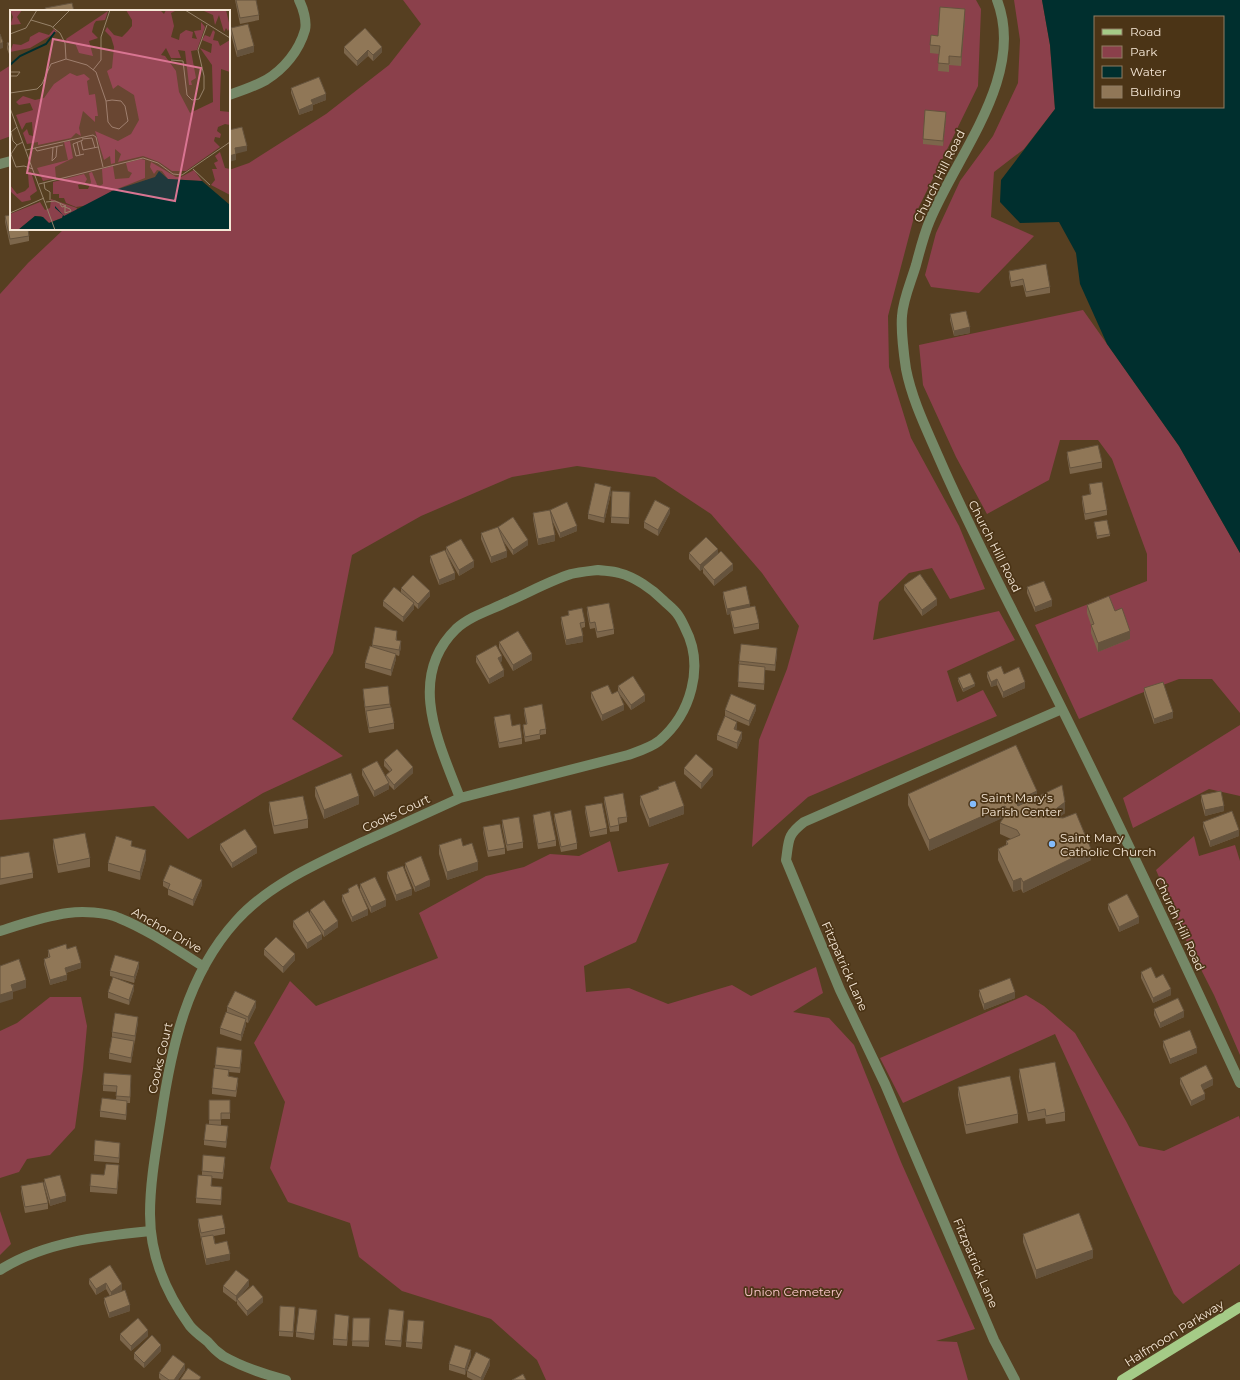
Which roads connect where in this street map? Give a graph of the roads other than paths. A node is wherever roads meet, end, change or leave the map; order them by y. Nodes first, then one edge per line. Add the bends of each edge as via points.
1 (299, 0) edge
2 (997, 0) edge
3 (230, 95) edge
4 (10, 161) edge
5 (0, 164) edge
6 (1062, 708) junction
7 (460, 798) junction
8 (0, 932) edge
9 (204, 967) junction
10 (1240, 1083) edge
11 (151, 1231) junction
12 (0, 1270) edge
13 (1240, 1307) edge
14 (286, 1380) edge
15 (1015, 1380) edge
16 (1122, 1380) edge

1 - 3 street via 303,8 305,29 285,65 266,80
2 - 6 street, Church Hill Road via 1002,13 1005,42 993,95 929,222 903,305 901,320 906,370 918,409 960,507
4 - 5 street
6 - 10 street, Church Hill Road
6 - 15 street, Fitzpatrick Lane via 804,822 790,837 786,860 840,990 885,1084 994,1340
7 - 7 street, Cooks Court via 628,755 658,741 677,720 687,702 692,685 694,652 678,615 653,590 619,573 598,570 572,574 473,618 457,628 433,664 429,680 429,700 439,745
7 - 9 street, Cooks Court via 328,858 268,892 237,920 218,942
8 - 9 street, Anchor Drive via 46,917 99,913 118,917
9 - 11 street, Cooks Court via 194,986 176,1036 167,1076 151,1186
11 - 12 street via 71,1243 38,1252
11 - 14 street, Cooks Court via 155,1257 167,1286 191,1327 221,1355 256,1372
13 - 16 main road, Halfmoon Parkway

